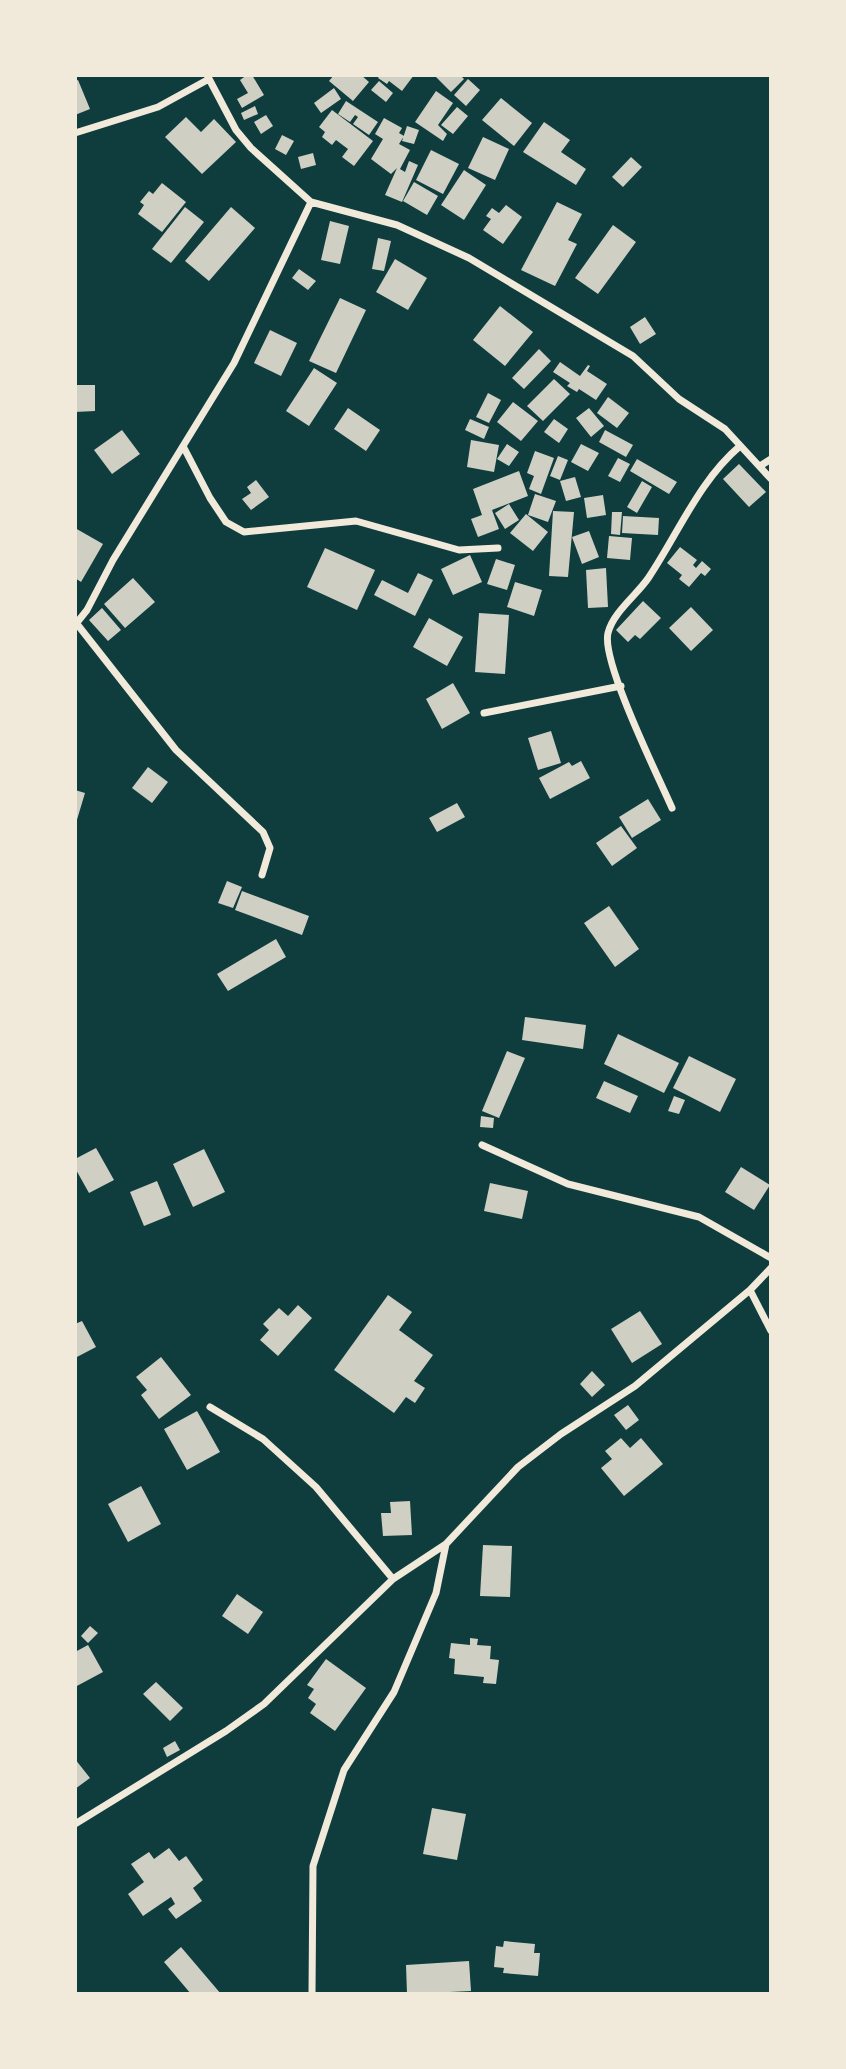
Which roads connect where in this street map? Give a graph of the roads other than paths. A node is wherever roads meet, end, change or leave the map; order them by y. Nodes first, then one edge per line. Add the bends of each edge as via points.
1 (208, 77) edge
2 (75, 133) edge
3 (311, 202) junction
4 (183, 446) junction
5 (740, 446) junction
6 (771, 458) edge
7 (760, 466) junction
8 (771, 479) edge
9 (498, 548) dead end
10 (76, 625) edge
11 (621, 686) junction
12 (484, 713) dead end
13 (672, 807) dead end
14 (262, 875) dead end
15 (482, 1145) dead end
16 (771, 1258) edge
17 (771, 1268) edge
18 (750, 1290) junction
19 (771, 1331) edge
20 (210, 1407) dead end
21 (446, 1544) junction
22 (393, 1579) junction
23 (75, 1824) edge
24 (311, 1992) edge

1 - 2 street via 158,107
1 - 3 street via 236,130
3 - 4 street via 234,363
3 - 5 street via 397,225 469,257 633,356
4 - 9 street via 226,522 244,532 356,521 459,550
4 - 10 street
5 - 7 street
5 - 11 street via 712,473 648,579 608,632
6 - 7 street
7 - 8 street
10 - 14 street via 176,750 263,832 270,848
11 - 12 street
11 - 13 street
15 - 16 street via 568,1184 699,1217
17 - 18 street
18 - 19 street
18 - 21 street via 635,1386 518,1467
20 - 22 street via 263,1439 316,1487
21 - 22 street
21 - 24 street via 436,1592 394,1692 344,1770 313,1866
22 - 23 street via 264,1703

